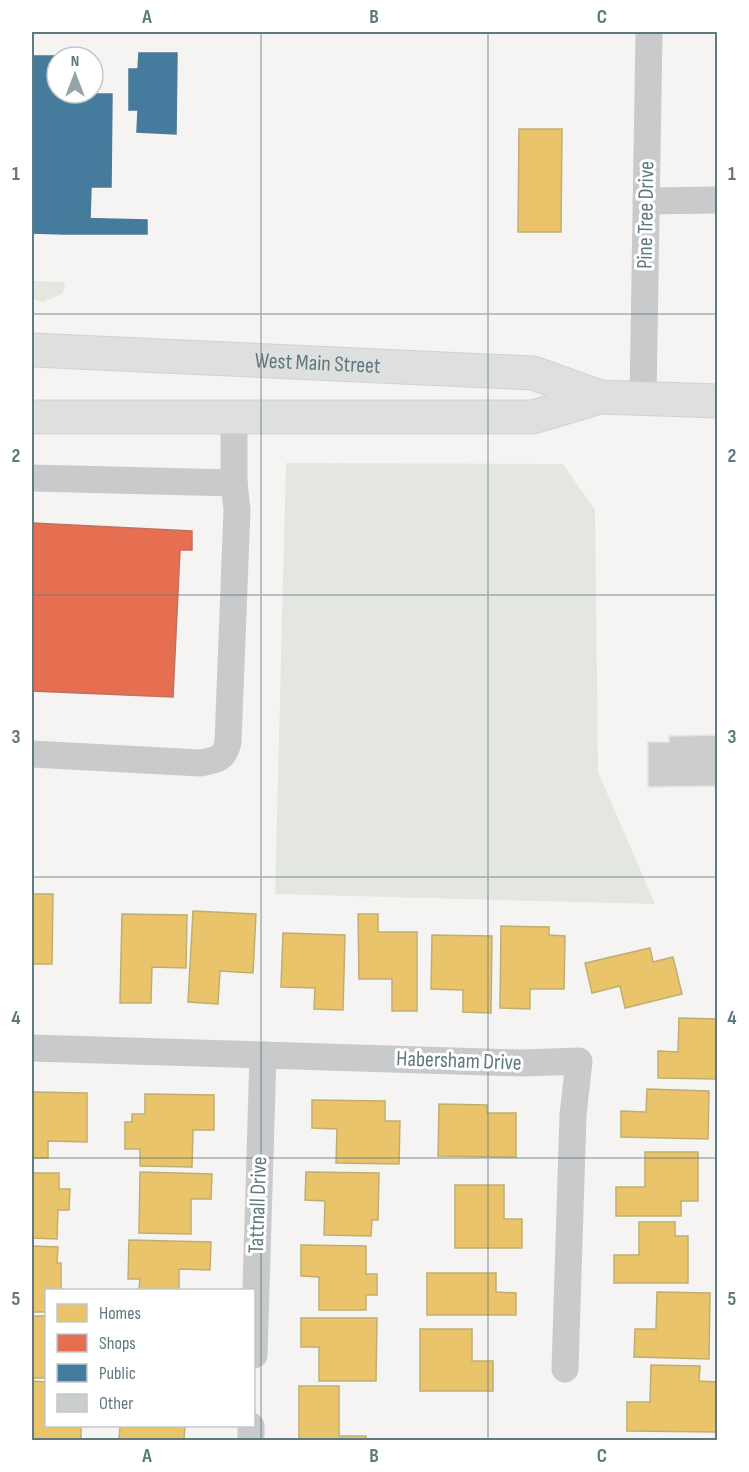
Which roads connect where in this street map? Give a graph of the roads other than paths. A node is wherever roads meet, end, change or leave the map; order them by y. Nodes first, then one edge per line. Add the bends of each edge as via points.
1 (649, 32) edge
2 (717, 200) edge
3 (646, 201) junction
4 (32, 350) edge
5 (600, 397) junction
6 (643, 399) junction
7 (717, 401) edge
8 (32, 417) edge
9 (234, 418) junction
10 (32, 478) edge
11 (234, 483) junction
12 (32, 754) edge
13 (32, 1048) edge
14 (263, 1055) junction
15 (255, 1322) edge
16 (565, 1369) dead end

1 - 3 street, Pine Tree Drive
2 - 3 street
3 - 6 street, Pine Tree Drive
4 - 5 main road, West Main Street via 534,373
5 - 6 main road, West Main Street
5 - 9 main road, West Main Street via 533,417
6 - 7 main road, West Main Street
8 - 9 main road, West Main Street
9 - 11 street
10 - 11 street
11 - 12 street via 237,510 226,753 200,764
13 - 14 street, Habersham Drive
14 - 15 street, Tattnall Drive
14 - 16 street, Habersham Drive via 522,1063 579,1061 573,1115

